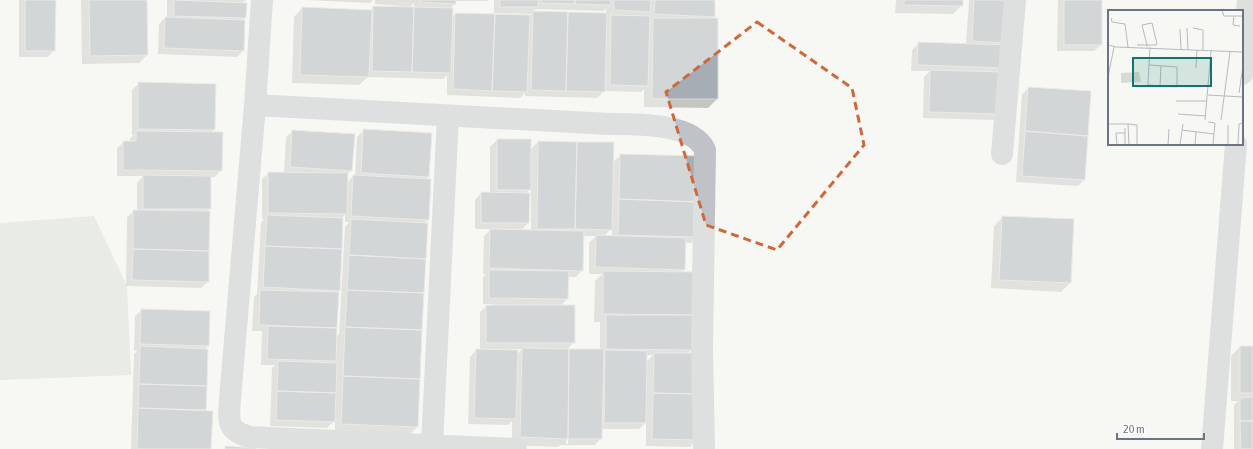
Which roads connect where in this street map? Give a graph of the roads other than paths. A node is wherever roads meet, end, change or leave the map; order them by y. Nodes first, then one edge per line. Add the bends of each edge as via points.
1 (262, 0) edge
2 (1015, 0) edge
3 (1248, 0) edge
4 (1243, 62) edge
5 (255, 105) junction
6 (448, 116) junction
7 (1236, 145) edge
8 (1002, 154) dead end
9 (432, 445) junction
10 (516, 449) edge
11 (704, 449) edge
12 (1212, 449) edge

1 - 5 street
2 - 8 street
3 - 4 street
5 - 6 street
5 - 9 street via 230,399 229,420 234,431 250,437
6 - 9 street
6 - 11 street via 641,124 678,130 702,143 705,150 702,349
7 - 12 street
9 - 10 street

